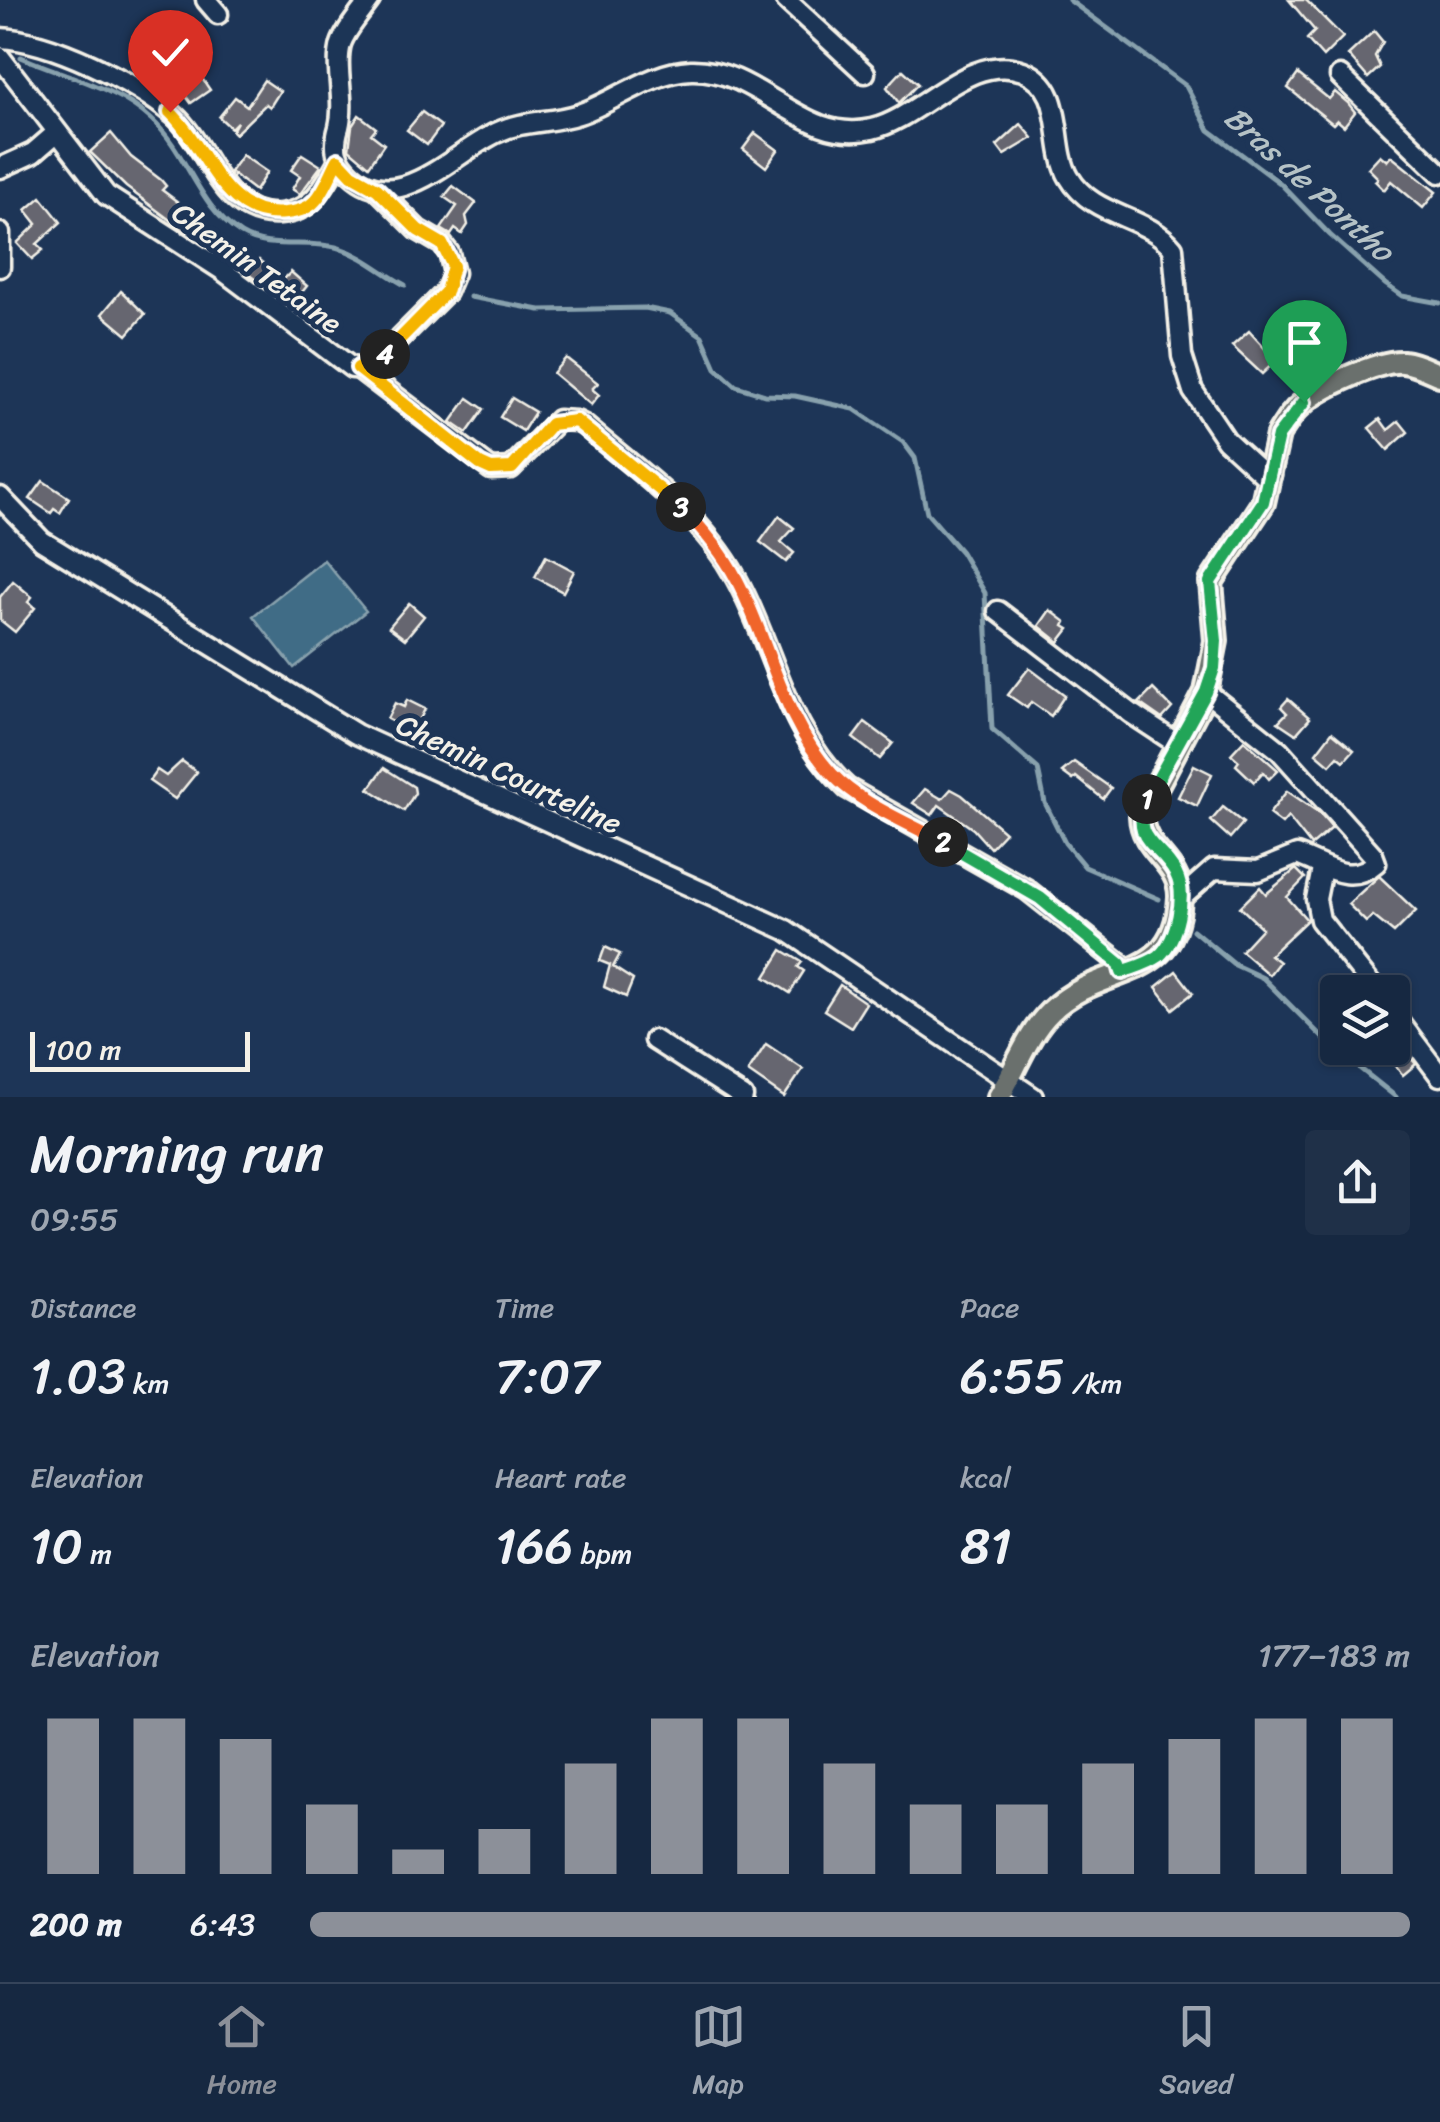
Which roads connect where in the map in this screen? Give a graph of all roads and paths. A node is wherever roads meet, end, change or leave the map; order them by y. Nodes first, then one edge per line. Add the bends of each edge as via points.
1 (370, 0) edge
2 (786, 0) edge
3 (0, 38) edge
4 (0, 58) edge
5 (865, 73) dead end
6 (1340, 76) dead end
7 (55, 134) junction
8 (338, 160) junction
9 (0, 168) edge
10 (1440, 173) edge
11 (377, 189) junction
12 (0, 233) edge
13 (0, 267) edge
14 (358, 368) junction
15 (1440, 375) edge
16 (1271, 475) junction
17 (0, 497) edge
18 (998, 610) dead end
19 (1206, 692) junction
20 (1176, 743) junction
21 (1322, 869) junction
22 (1180, 900) junction
23 (1122, 972) junction
24 (1364, 975) edge
25 (1410, 1036) edge
26 (654, 1040) dead end
27 (1440, 1076) edge
28 (1004, 1089) edge
29 (742, 1097) edge
30 (1034, 1097) edge

1 - 8 street via 342,40
2 - 5 street
3 - 8 street, Chemin Tetaine via 104,72 170,112 188,128 225,188 253,212 275,214 315,202
4 - 7 street, Chemin Tetaine
6 - 10 street
7 - 9 street
7 - 14 street, Chemin Tetaine via 106,195 222,270 344,365
8 - 11 street
11 - 14 street, Chemin Tetaine via 442,244 454,273 446,292 380,358
11 - 16 street via 414,183 498,132 576,115 662,74 722,73 752,84 811,124 850,133 892,123 972,74 1025,72 1049,94 1063,164 1078,189 1172,248 1182,356 1194,391 1226,440
12 - 13 street
14 - 23 street via 491,469 512,468 551,424 566,419 584,426 682,508 721,553 780,685 832,774 1040,898
15 - 16 main road via 1389,362 1316,394 1278,436
16 - 19 main road via 1263,502 1210,582 1216,641
17 - 28 street, Chemin Courteline via 42,541 356,734 786,930
18 - 20 street
19 - 20 main road
19 - 21 street via 1279,750 1376,863 1348,874
20 - 22 main road via 1141,816 1148,841 1174,869
21 - 22 street via 1293,855 1258,872 1214,869
21 - 24 street via 1320,920
22 - 23 main road via 1164,952
23 - 28 main road via 1049,1012
25 - 27 street
26 - 29 street
28 - 30 street, Chemin Courteline

